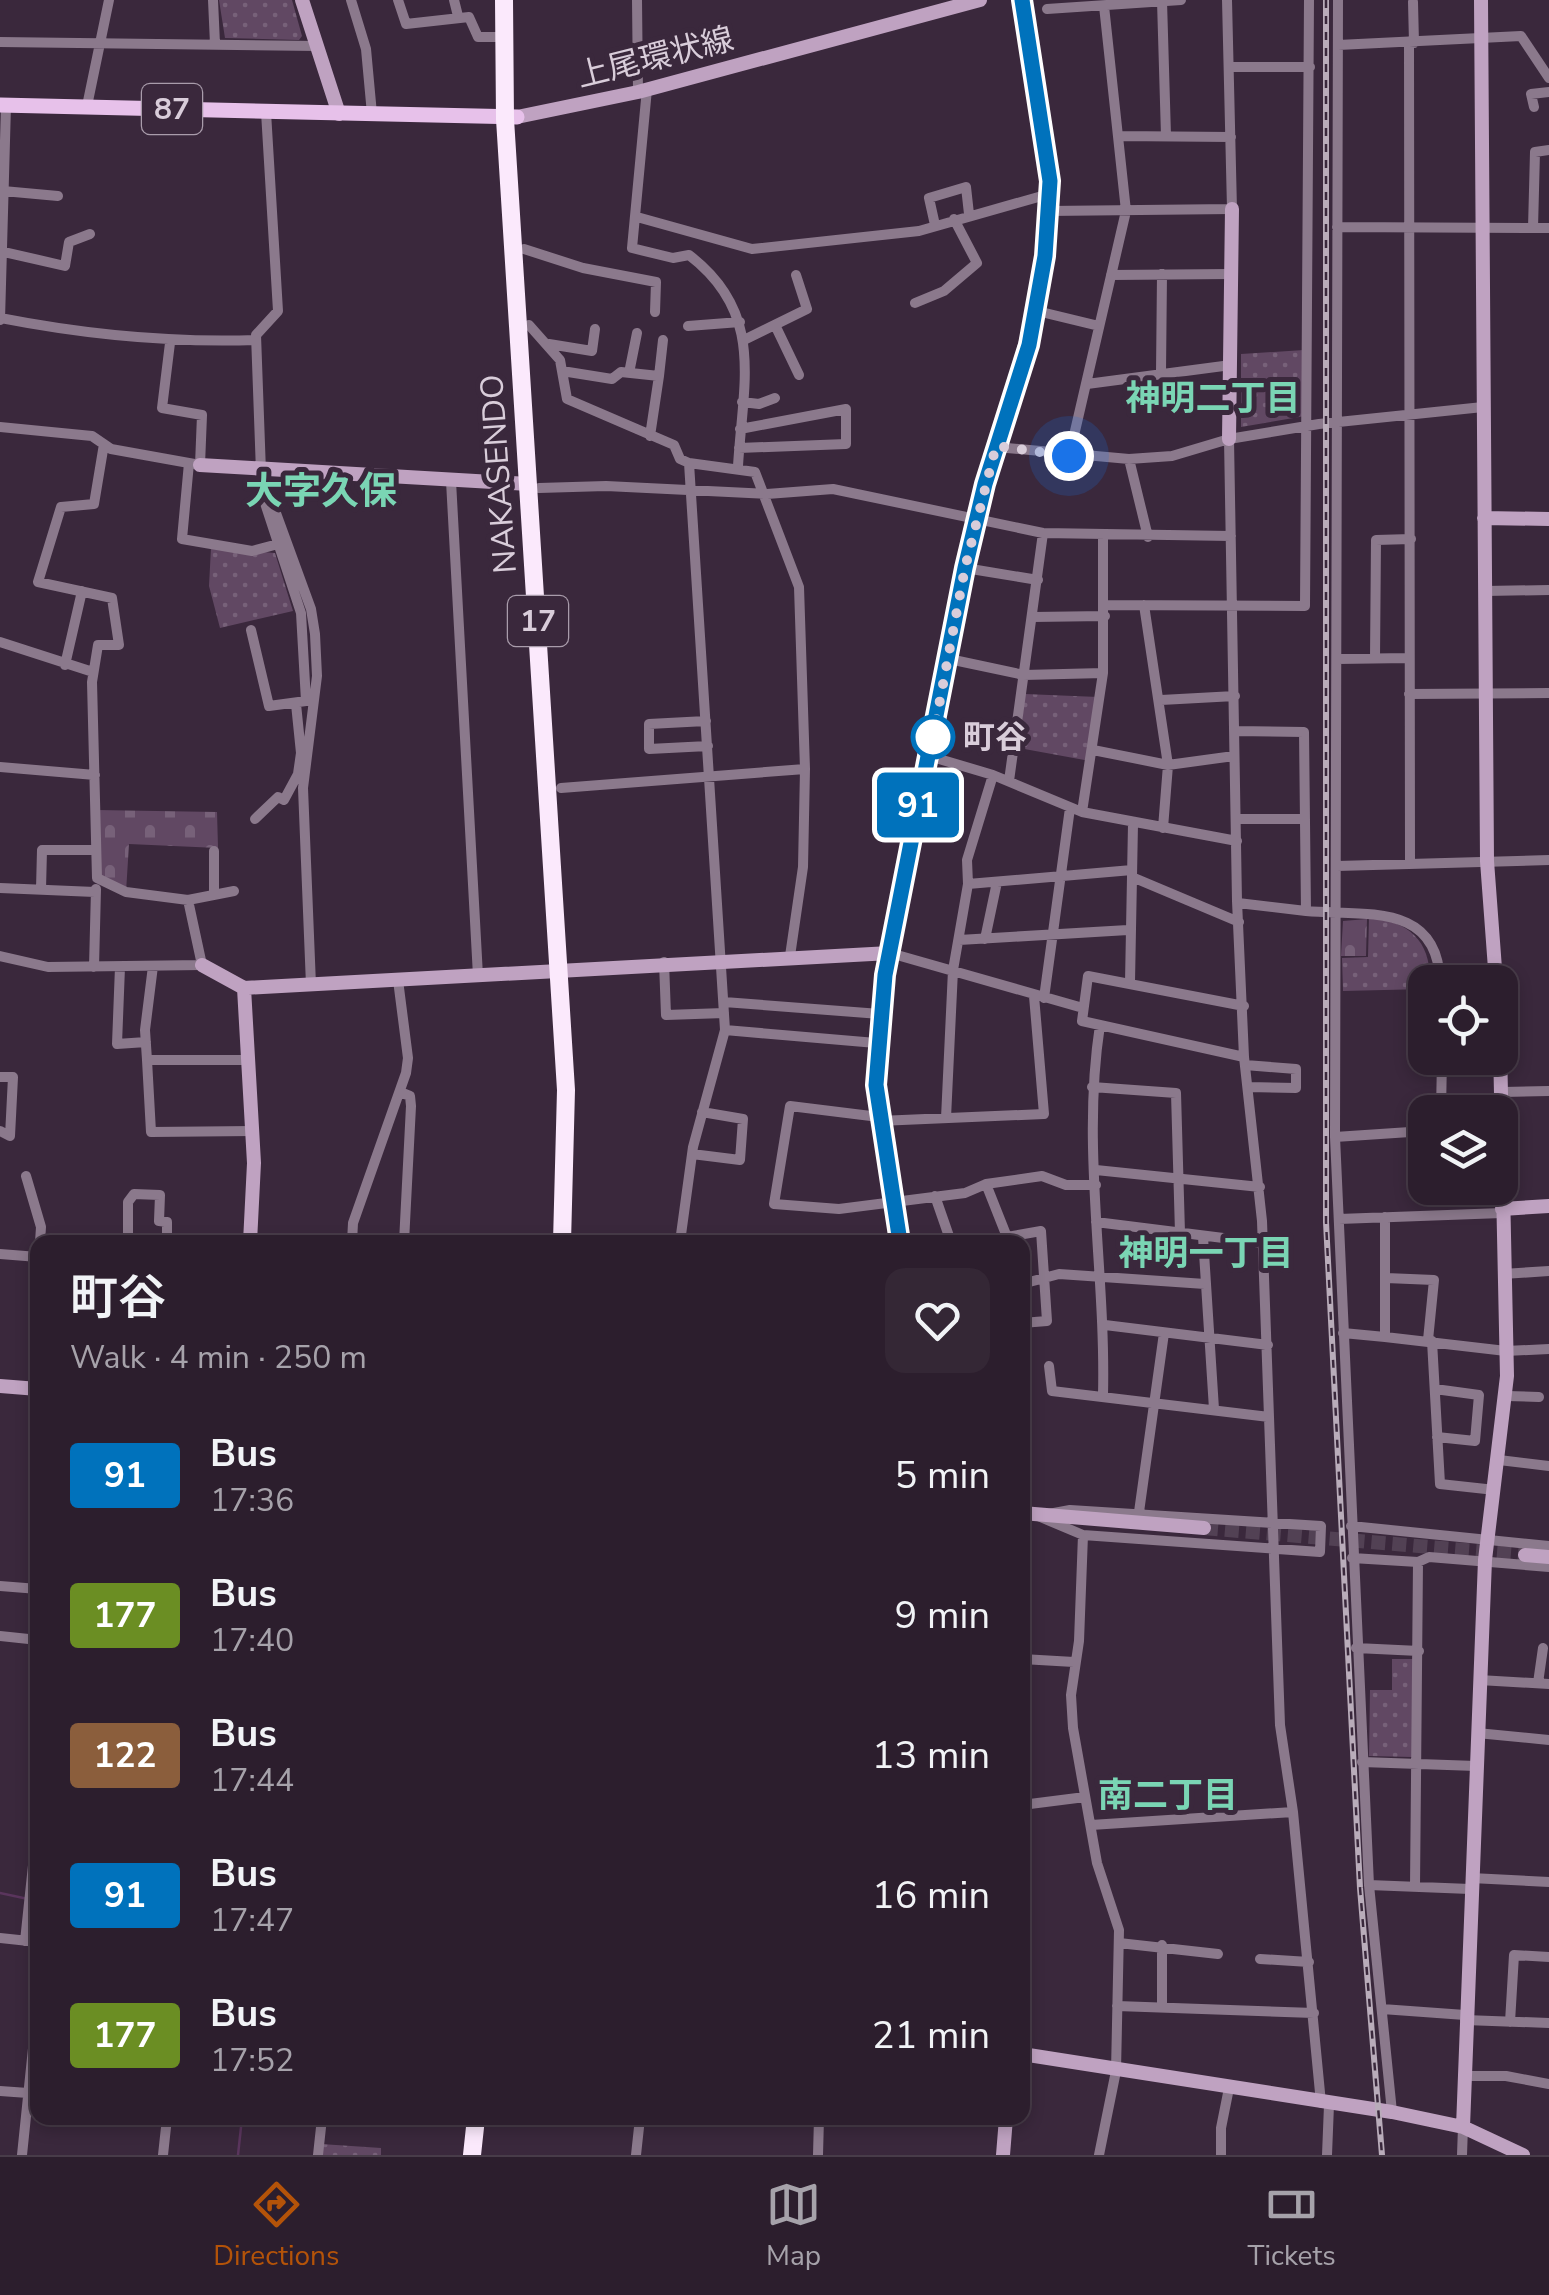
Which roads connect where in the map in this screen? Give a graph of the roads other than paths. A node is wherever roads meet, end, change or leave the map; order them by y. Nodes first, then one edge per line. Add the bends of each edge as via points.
1 (110, 0) edge
2 (212, 0) edge
3 (302, 0) edge
4 (351, 0) edge
5 (398, 0) edge
6 (454, 0) edge
7 (504, 0) edge
8 (516, 0) edge
9 (638, 0) edge
10 (980, 0) edge
11 (1022, 0) edge
12 (1181, 0) edge
13 (1227, 0) edge
14 (1309, 0) edge
15 (1338, 0) edge
16 (1481, 0) edge
17 (1162, 2) edge
18 (1413, 2) dead end
19 (1104, 6) junction
20 (1046, 9) dead end
21 (458, 16) junction
22 (504, 37) junction
23 (1480, 40) junction
24 (0, 42) edge
25 (97, 43) junction
26 (1411, 43) junction
27 (215, 44) junction
28 (1338, 45) junction
29 (317, 46) junction
30 (1230, 67) junction
31 (1310, 67) junction
32 (1549, 78) edge
33 (643, 90) junction
34 (1549, 92) edge
35 (3, 105) edge
36 (86, 106) junction
37 (1534, 107) dead end
38 (266, 112) junction
39 (353, 114) junction
40 (511, 118) junction
41 (1118, 136) junction
42 (1166, 136) junction
43 (1231, 138) junction
44 (1549, 150) edge
45 (3, 191) junction
46 (1049, 194) junction
47 (58, 196) dead end
48 (1232, 209) junction
49 (1048, 211) junction
50 (1126, 212) junction
51 (969, 214) junction
52 (1, 215) edge
53 (637, 217) junction
54 (954, 219) junction
55 (935, 225) junction
56 (1337, 227) junction
57 (1410, 228) junction
58 (1482, 228) junction
59 (1532, 228) junction
60 (1549, 228) edge
61 (90, 234) dead end
62 (524, 249) junction
63 (1, 251) edge
64 (1112, 274) junction
65 (1162, 274) junction
66 (1230, 274) junction
67 (796, 275) dead end
68 (2, 288) edge
69 (914, 303) dead end
70 (1037, 310) junction
71 (654, 312) dead end
72 (1, 313) edge
73 (740, 322) junction
74 (529, 325) junction
75 (775, 325) junction
76 (688, 326) dead end
77 (1099, 326) junction
78 (595, 329) dead end
79 (636, 333) dead end
80 (256, 340) junction
81 (663, 340) dead end
82 (746, 340) junction
83 (170, 342) junction
84 (548, 344) junction
85 (1230, 365) junction
86 (562, 371) junction
87 (1161, 372) junction
88 (630, 373) junction
89 (799, 375) dead end
90 (659, 376) junction
91 (1088, 384) junction
92 (776, 398) dead end
93 (742, 402) junction
94 (1483, 407) junction
95 (1412, 414) junction
96 (1336, 422) junction
97 (1305, 426) junction
98 (0, 427) edge
99 (740, 428) junction
100 (650, 436) junction
101 (1229, 439) junction
102 (104, 444) junction
103 (996, 446) junction
104 (739, 448) junction
105 (1069, 456) junction
106 (1128, 460) junction
107 (689, 463) junction
108 (194, 464) junction
109 (738, 466) junction
110 (258, 472) junction
111 (451, 480) junction
112 (534, 486) junction
113 (692, 491) junction
114 (767, 494) junction
115 (1484, 518) junction
116 (1549, 519) edge
117 (976, 522) junction
118 (1043, 533) junction
119 (1103, 536) junction
120 (1230, 536) junction
121 (1148, 537) junction
122 (1411, 539) junction
123 (278, 544) junction
124 (965, 568) junction
125 (1038, 580) junction
126 (1549, 590) edge
127 (82, 591) junction
128 (1485, 591) junction
129 (1231, 605) junction
130 (1144, 606) junction
131 (1105, 610) junction
132 (1033, 617) junction
133 (250, 630) dead end
134 (0, 642) edge
135 (948, 658) junction
136 (1374, 658) junction
137 (1409, 658) junction
138 (1337, 659) junction
139 (65, 665) junction
140 (93, 672) junction
141 (1103, 673) junction
142 (1024, 675) junction
143 (1549, 692) edge
144 (1486, 693) junction
145 (1409, 694) junction
146 (1235, 696) junction
147 (1161, 700) junction
148 (305, 704) junction
149 (706, 721) junction
150 (1234, 731) junction
151 (708, 746) junction
152 (1092, 750) junction
153 (929, 756) junction
154 (1234, 756) junction
155 (1168, 765) junction
156 (0, 767) edge
157 (806, 769) junction
158 (94, 775) junction
159 (993, 775) junction
160 (710, 777) junction
161 (1008, 781) junction
162 (560, 788) junction
163 (1070, 808) junction
164 (1082, 812) junction
165 (255, 818) dead end
166 (1236, 818) junction
167 (1305, 819) junction
168 (1133, 824) junction
169 (1163, 828) junction
170 (1237, 841) junction
171 (96, 850) junction
172 (214, 851) dead end
173 (1549, 860) edge
174 (1488, 861) junction
175 (1410, 864) junction
176 (1337, 866) junction
177 (1132, 874) junction
178 (1058, 879) junction
179 (997, 882) junction
180 (968, 884) junction
181 (97, 886) junction
182 (0, 888) edge
183 (41, 890) junction
184 (234, 891) dead end
185 (214, 895) junction
186 (188, 900) junction
187 (1238, 903) junction
188 (1306, 911) junction
189 (1338, 912) junction
190 (1239, 922) junction
191 (1128, 930) junction
192 (1054, 938) junction
193 (985, 939) junction
194 (959, 940) junction
195 (890, 952) junction
196 (0, 956) edge
197 (790, 956) junction
198 (722, 959) junction
199 (664, 962) junction
200 (1439, 965) edge
201 (1495, 965) edge
202 (120, 966) junction
203 (153, 966) junction
204 (202, 966) junction
205 (94, 967) junction
206 (566, 968) junction
207 (953, 970) junction
208 (478, 976) junction
209 (398, 980) junction
210 (1130, 982) junction
211 (311, 985) junction
212 (244, 988) junction
213 (1039, 997) junction
214 (1244, 1006) junction
215 (724, 1008) junction
216 (1083, 1008) junction
217 (880, 1014) junction
218 (1100, 1025) junction
219 (725, 1030) junction
220 (146, 1042) junction
221 (876, 1044) junction
222 (147, 1060) junction
223 (250, 1060) junction
224 (1245, 1061) junction
225 (1502, 1075) edge
226 (0, 1077) edge
227 (1092, 1086) junction
228 (1248, 1088) junction
229 (1503, 1092) junction
230 (1549, 1092) edge
231 (405, 1094) junction
232 (1503, 1095) edge
233 (702, 1112) junction
234 (946, 1118) junction
235 (879, 1119) junction
236 (0, 1131) edge
237 (253, 1131) junction
238 (1408, 1132) edge
239 (1336, 1137) junction
240 (692, 1154) junction
241 (1096, 1170) junction
242 (26, 1176) dead end
243 (1177, 1178) junction
244 (986, 1184) junction
245 (1096, 1185) junction
246 (1260, 1186) junction
247 (935, 1196) junction
248 (891, 1201) junction
249 (1502, 1205) edge
250 (1549, 1206) edge
251 (1502, 1211) junction
252 (1385, 1217) junction
253 (1339, 1219) junction
254 (1096, 1222) junction
255 (1180, 1234) junction
256 (40, 1235) edge
257 (128, 1235) edge
258 (167, 1235) edge
259 (250, 1235) edge
260 (352, 1235) edge
261 (404, 1235) edge
262 (562, 1235) edge
263 (573, 1235) edge
264 (681, 1235) edge
265 (898, 1235) edge
266 (949, 1235) edge
267 (1005, 1235) edge
268 (1018, 1235) edge
269 (1203, 1237) junction
270 (1263, 1243) junction
271 (0, 1254) edge
272 (30, 1256) edge
273 (1549, 1271) edge
274 (1503, 1274) junction
275 (1097, 1276) junction
276 (1386, 1278) junction
277 (1044, 1279) junction
278 (1030, 1282) edge
279 (1205, 1284) junction
280 (1030, 1322) edge
281 (1104, 1326) junction
282 (1164, 1332) junction
283 (1344, 1333) junction
284 (1386, 1336) junction
285 (1210, 1338) junction
286 (1430, 1340) junction
287 (1268, 1345) junction
288 (1549, 1349) edge
289 (1506, 1351) junction
290 (1049, 1366) dead end
291 (0, 1386) edge
292 (30, 1388) edge
293 (1435, 1389) junction
294 (1103, 1396) junction
295 (1506, 1396) junction
296 (1539, 1397) dead end
297 (1155, 1401) junction
298 (1214, 1409) junction
299 (1269, 1417) junction
300 (1437, 1437) junction
301 (1499, 1460) junction
302 (1549, 1466) edge
303 (1495, 1490) junction
304 (1140, 1512) junction
305 (1030, 1515) edge
306 (1274, 1522) junction
307 (1351, 1526) junction
308 (1204, 1528) tunnel mouth
309 (1083, 1535) junction
310 (1488, 1540) junction
311 (1549, 1546) edge
312 (1274, 1550) junction
313 (1525, 1556) tunnel mouth
314 (1549, 1557) edge
315 (1352, 1558) junction
316 (1485, 1560) junction
317 (1418, 1562) junction
318 (1549, 1567) edge
319 (0, 1586) edge
320 (30, 1588) edge
321 (0, 1597) edge
322 (0, 1636) edge
323 (30, 1639) edge
324 (1356, 1648) junction
325 (1543, 1648) dead end
326 (1419, 1651) junction
327 (1030, 1659) edge
328 (1074, 1662) junction
329 (1480, 1680) junction
330 (1544, 1684) edge
331 (1477, 1732) junction
332 (1549, 1740) edge
333 (1362, 1762) junction
334 (1418, 1764) junction
335 (1476, 1766) junction
336 (1085, 1797) junction
337 (1030, 1804) edge
338 (1294, 1812) junction
339 (1090, 1825) junction
340 (1549, 1882) edge
341 (1470, 1884) junction
342 (1369, 1885) junction
343 (1416, 1887) junction
344 (0, 1938) edge
345 (30, 1941) edge
346 (1119, 1943) junction
347 (1162, 1945) junction
348 (1218, 1954) dead end
349 (1549, 1957) edge
350 (1260, 1959) dead end
351 (1309, 1962) junction
352 (1117, 2006) junction
353 (1162, 2006) junction
354 (1382, 2010) junction
355 (1314, 2013) junction
356 (1465, 2018) junction
357 (1510, 2022) junction
358 (1549, 2024) edge
359 (1030, 2055) edge
360 (1116, 2071) junction
361 (30, 2075) edge
362 (1464, 2076) junction
363 (1549, 2084) edge
364 (1230, 2088) junction
365 (0, 2090) edge
366 (28, 2094) junction
367 (1325, 2104) junction
368 (1392, 2112) junction
369 (166, 2125) edge
370 (321, 2125) edge
371 (475, 2125) edge
372 (486, 2125) edge
373 (639, 2125) edge
374 (820, 2125) edge
375 (1005, 2125) edge
376 (1463, 2127) junction
377 (22, 2155) edge
378 (163, 2155) edge
379 (318, 2155) edge
380 (472, 2155) edge
381 (483, 2155) edge
382 (636, 2155) edge
383 (818, 2155) edge
384 (1003, 2155) edge
385 (1100, 2155) edge
386 (1221, 2155) edge
387 (1327, 2155) edge
388 (1462, 2155) edge
389 (1523, 2155) edge

1 - 25 street
2 - 27 street
3 - 29 street
4 - 39 street via 366,49
5 - 21 street via 406,24
6 - 21 street
7 - 22 highway, NAKASENDO / 17
8 - 40 highway, NAKASENDO / 17
9 - 33 street
10 - 33 street, 上尾環状線
11 - 46 street
12 - 17 street
13 - 30 street
14 - 31 street
15 - 28 street
16 - 23 street
17 - 19 street
17 - 42 street
18 - 26 street
19 - 20 street
19 - 41 street
21 - 22 street via 469,17 478,37
22 - 40 highway, NAKASENDO / 17
23 - 26 street
23 - 32 street via 1521,36
23 - 58 street
24 - 25 street
25 - 27 street
25 - 36 street
26 - 28 street
26 - 57 street
27 - 29 street
28 - 56 street
29 - 39 street
30 - 31 street
30 - 43 street
31 - 97 street
33 - 40 street, 上尾環状線
33 - 53 street
34 - 37 street via 1532,94
35 - 36 main road, 87
35 - 45 street
36 - 38 main road, 87
38 - 39 main road, 87
38 - 80 street via 278,312
39 - 40 main road, 87
40 - 62 highway, NAKASENDO / 17
40 - 112 highway, NAKASENDO / 17
41 - 42 street
41 - 50 street
42 - 43 street
43 - 48 street
44 - 59 street via 1534,152
45 - 47 street
45 - 52 street
46 - 49 street
46 - 51 street
48 - 50 street
48 - 66 street
49 - 50 street
49 - 70 street
50 - 64 street
51 - 54 street
51 - 55 street via 966,188 929,198
52 - 63 street
53 - 55 street via 752,249
53 - 73 street via 632,248 689,255 713,274
54 - 55 street
54 - 69 street via 977,263 944,291
56 - 57 street
56 - 96 street
57 - 58 street
57 - 95 street
58 - 59 street
58 - 94 street
59 - 60 street
61 - 63 street via 70,242 65,266
62 - 71 street via 656,282
62 - 74 highway, NAKASENDO / 17
63 - 68 street
64 - 65 street
64 - 77 street
65 - 66 street
65 - 87 street
66 - 85 street
67 - 75 street via 807,309
68 - 72 street
70 - 77 street
70 - 103 street
72 - 83 street via 92,336
73 - 76 street
73 - 82 street
74 - 84 street
74 - 112 highway, NAKASENDO / 17
75 - 82 street
75 - 89 street
77 - 91 street
78 - 84 street via 592,351
79 - 88 street
80 - 83 street
80 - 110 street
81 - 90 street
82 - 93 street
83 - 108 street via 162,408 202,414
84 - 86 street
85 - 87 street
85 - 101 street
86 - 88 street via 612,379
86 - 100 street via 567,400
87 - 91 street
88 - 90 street
90 - 100 street
91 - 105 street
92 - 93 street
93 - 99 street
94 - 95 street
94 - 115 street
95 - 96 street
95 - 122 street
96 - 97 street
96 - 138 street
97 - 101 street
97 - 129 street via 1304,606
98 - 102 street via 92,436
99 - 104 street
99 - 104 street via 846,409 846,444
100 - 107 street via 674,445
101 - 106 street via 1172,456
101 - 120 street
102 - 108 street
102 - 127 street via 94,504 61,507 38,582
103 - 105 street
103 - 117 street
104 - 109 street
105 - 106 street
106 - 121 street
107 - 109 street
107 - 113 street
108 - 110 street
108 - 123 street via 182,539 252,551
109 - 114 street via 754,472
110 - 111 street
110 - 123 street
110 - 148 street via 311,609 317,676
111 - 112 street
111 - 208 street
112 - 113 street
112 - 162 highway, NAKASENDO / 17
112 - 206 highway, NAKASENDO / 17
113 - 114 street
113 - 149 street
114 - 117 street via 833,488
114 - 157 street via 799,587
115 - 116 street
115 - 128 street
117 - 118 street
117 - 124 street
118 - 119 street
118 - 125 street
119 - 121 street
119 - 131 street
120 - 121 street
120 - 129 street
122 - 136 street via 1376,540
122 - 137 street
123 - 148 street via 304,630
124 - 125 street
124 - 135 street
125 - 132 street
126 - 128 street
127 - 139 street
127 - 140 street via 112,598 119,645 98,645
128 - 144 street
129 - 130 street
129 - 146 street
130 - 131 street
130 - 147 street
131 - 132 street
131 - 141 street
132 - 142 street
133 - 148 street via 269,706
134 - 139 street
135 - 142 street
135 - 153 street
136 - 137 street
136 - 138 street
137 - 145 street
138 - 176 street
139 - 140 street
140 - 158 street
141 - 142 street
141 - 152 street
142 - 161 street
143 - 144 street
144 - 145 street
144 - 174 street
145 - 175 street
146 - 147 street
146 - 150 street
147 - 155 street
148 - 165 street via 298,774 284,800 278,797
148 - 211 street
149 - 151 street
149 - 151 street via 649,724 649,749
150 - 154 street
150 - 167 street via 1304,732
151 - 160 street
152 - 155 street
152 - 164 street
153 - 159 street
153 - 195 street
154 - 155 street
154 - 166 street
155 - 169 street
156 - 158 street
157 - 160 street
157 - 197 street via 803,867
158 - 171 street
159 - 161 street
159 - 180 street via 966,860
160 - 162 street
160 - 198 street
161 - 163 street
162 - 206 highway, NAKASENDO / 17
163 - 164 street
163 - 178 street
164 - 168 street
166 - 167 street
166 - 170 street
167 - 188 street
168 - 169 street
168 - 177 street
169 - 170 street
170 - 187 street
171 - 181 street
171 - 183 street via 42,850
172 - 185 street
173 - 174 street
174 - 175 street
174 - 201 street
175 - 176 street
176 - 189 street
177 - 178 street
177 - 190 street
177 - 191 street
178 - 179 street
178 - 192 street
179 - 180 street
179 - 193 street
180 - 194 street
181 - 183 street
181 - 186 street
181 - 205 street
182 - 183 street
184 - 185 street
185 - 186 street
186 - 204 street
187 - 188 street
187 - 190 street
188 - 189 street
189 - 200 street via 1406,921 1422,930
189 - 239 street
190 - 214 street
191 - 192 street
191 - 210 street
192 - 193 street
192 - 213 street
193 - 194 street
194 - 207 street
195 - 197 street
195 - 207 street
195 - 217 street
196 - 205 street via 48,968
197 - 198 street
198 - 199 street
198 - 215 street
199 - 206 street
199 - 215 street via 666,1014
202 - 203 street
202 - 205 street
202 - 220 street via 117,1044
203 - 204 street
203 - 220 street
204 - 212 street
206 - 208 street
206 - 262 highway, NAKASENDO / 17
206 - 263 highway, NAKASENDO / 17 via 578,1089
207 - 213 street
207 - 234 street
208 - 209 street
209 - 211 street
209 - 231 street via 408,1058
210 - 214 street
210 - 216 street via 1088,976
211 - 212 street
212 - 223 street
213 - 216 street
213 - 234 street via 1044,1114
214 - 224 street
215 - 217 street
215 - 219 street
216 - 218 street via 1082,1021
217 - 221 street
218 - 224 street
218 - 227 street
219 - 221 street
219 - 233 street
220 - 222 street
221 - 235 street
222 - 223 street
222 - 237 street via 150,1132
223 - 237 street
224 - 228 street
224 - 228 street via 1296,1069 1296,1088
225 - 229 street
226 - 236 street via 13,1078 10,1136
227 - 241 street
227 - 243 street via 1176,1092
228 - 246 street
229 - 230 street
229 - 232 street
231 - 260 street
231 - 261 street
233 - 240 street
233 - 240 street via 744,1119 740,1160
234 - 235 street
235 - 248 street
235 - 248 street via 790,1106 774,1204 838,1209
237 - 259 street
238 - 239 street
239 - 253 street
240 - 264 street
241 - 243 street
241 - 245 street
242 - 256 street
243 - 246 street
243 - 255 street
244 - 245 street via 1042,1176
244 - 247 street
244 - 267 street
245 - 254 street
246 - 270 street
247 - 248 street
247 - 266 street
248 - 265 street
249 - 251 street
250 - 251 street
251 - 252 street
251 - 274 street
252 - 253 street
252 - 276 street
253 - 283 street
254 - 255 street
254 - 275 street
255 - 269 street
257 - 258 street via 134,1194 160,1194 159,1221 168,1222
268 - 277 street via 1041,1231
269 - 270 street
269 - 279 street
270 - 287 street
271 - 272 street
273 - 274 street
274 - 289 street
275 - 277 street
275 - 279 street
275 - 281 street
276 - 284 street
276 - 286 street via 1434,1280
277 - 278 street
277 - 280 street via 1047,1321
279 - 285 street
281 - 282 street
281 - 294 street
282 - 285 street
282 - 297 street
283 - 284 street
283 - 307 street
284 - 286 street
285 - 287 street
285 - 298 street
286 - 289 street
286 - 293 street
287 - 299 street
288 - 289 street
289 - 295 street
290 - 294 street via 1052,1391
291 - 292 street
293 - 300 street
293 - 300 street via 1478,1395 1474,1441
294 - 297 street
295 - 296 street
295 - 301 street
297 - 298 street
297 - 304 street
298 - 299 street
299 - 306 street
300 - 303 street via 1440,1484
301 - 302 street
301 - 303 street
303 - 310 street
304 - 305 street
304 - 306 street
305 - 308 street
305 - 309 street
306 - 312 street
306 - 312 street via 1321,1526 1320,1552
307 - 310 street
307 - 315 street
309 - 312 street
309 - 328 street
310 - 311 street
310 - 316 street
312 - 338 street via 1280,1725
313 - 314 street
315 - 317 street
315 - 324 street
316 - 317 street
316 - 318 street
316 - 329 street
317 - 326 street
319 - 320 street
319 - 321 street
322 - 323 street
324 - 326 street
324 - 333 street
325 - 330 street
326 - 334 street
327 - 328 street
328 - 336 street via 1072,1712
329 - 330 street
329 - 331 street
331 - 332 street
331 - 335 street
333 - 334 street
333 - 342 street
334 - 335 street
334 - 343 street
335 - 341 street
336 - 337 street
336 - 339 street
338 - 339 street
338 - 351 street
339 - 346 street
340 - 341 street
341 - 343 street
341 - 356 street
342 - 343 street
342 - 354 street
344 - 345 street
346 - 347 street
346 - 352 street
347 - 348 street
347 - 353 street
349 - 357 street via 1514,1955
350 - 351 street
351 - 355 street
352 - 353 street
352 - 360 street
353 - 355 street
354 - 356 street
354 - 368 street
355 - 367 street
356 - 357 street
356 - 362 street
357 - 358 street
359 - 360 street
360 - 364 street
360 - 385 street
361 - 366 street
362 - 363 street
362 - 376 street
364 - 367 street
364 - 386 street
365 - 366 street
366 - 377 street
367 - 368 street
367 - 387 street
368 - 376 street
369 - 378 street
370 - 379 street
371 - 380 highway
372 - 381 highway
373 - 382 street
374 - 383 street
375 - 384 street
376 - 388 street
376 - 389 street

